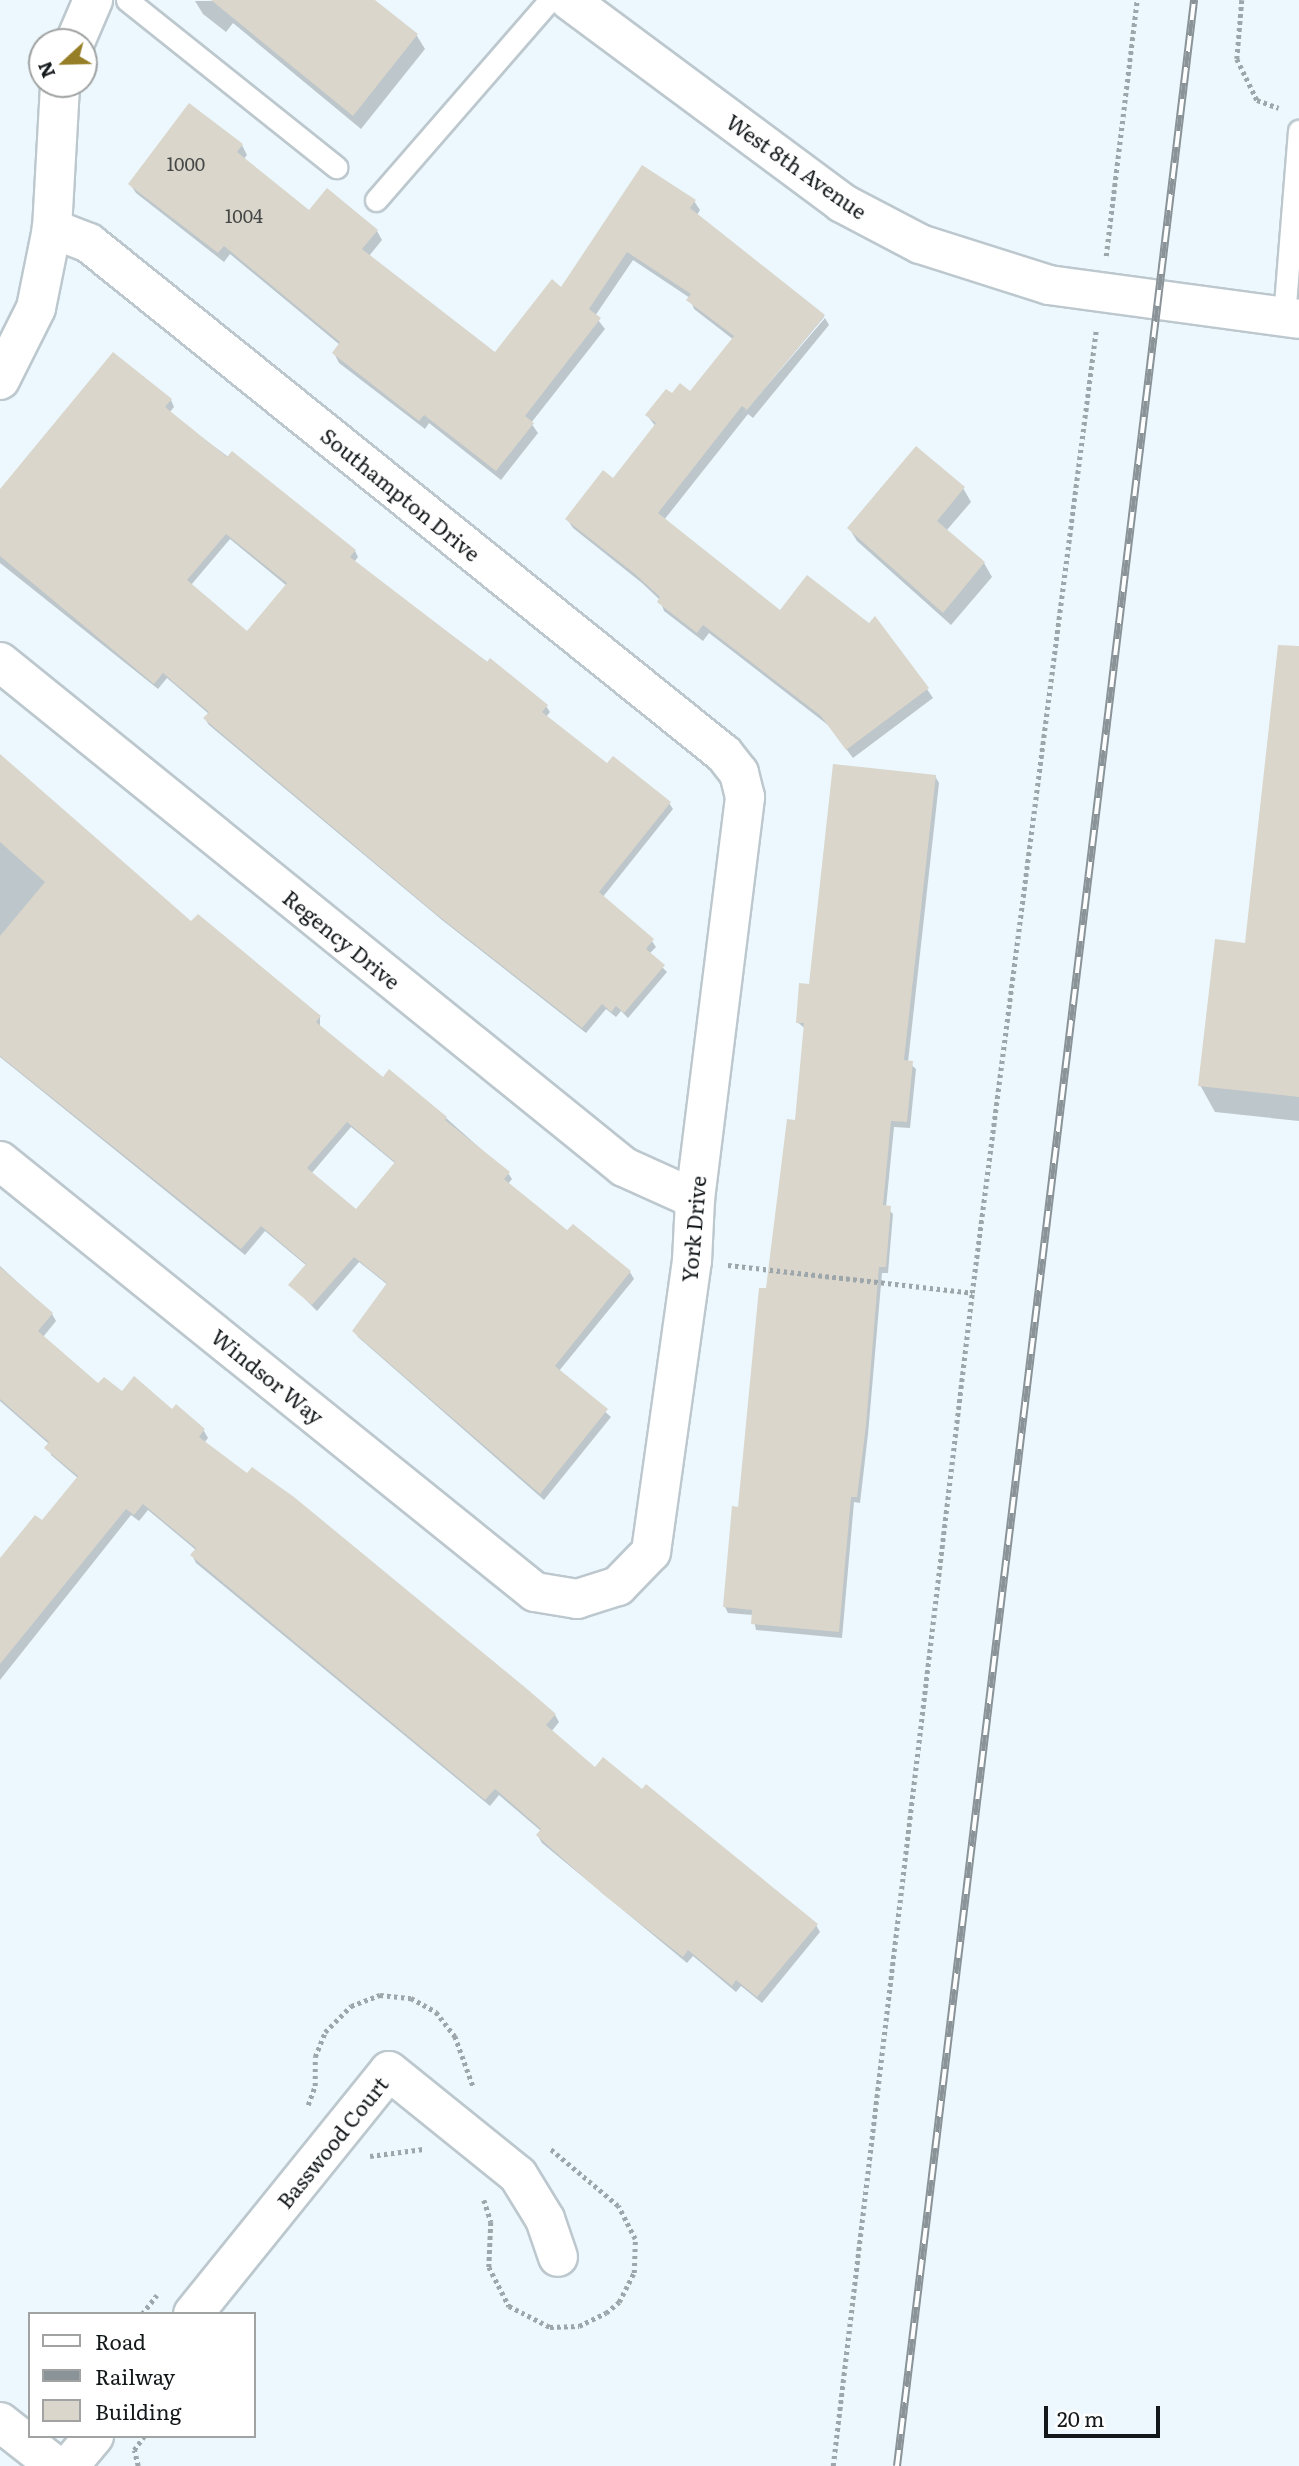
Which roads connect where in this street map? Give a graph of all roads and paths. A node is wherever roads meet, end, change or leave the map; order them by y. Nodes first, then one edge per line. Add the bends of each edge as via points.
1 (93, 0) edge
2 (127, 0) edge
3 (550, 0) edge
4 (569, 0) edge
5 (1137, 0) edge
6 (1242, 0) edge
7 (81, 28) edge
8 (59, 98) edge
9 (1288, 111) dead end
10 (1299, 131) edge
11 (336, 167) dead end
12 (376, 200) dead end
13 (52, 229) junction
14 (1106, 254) dead end
15 (1291, 318) edge
16 (1095, 342) dead end
17 (0, 380) edge
18 (0, 662) edge
19 (739, 773) joint
20 (0, 1161) edge
21 (695, 1199) junction
22 (692, 1261) junction
23 (972, 1293) junction
24 (535, 1592) joint
25 (481, 2094) dead end
26 (305, 2109) dead end
27 (546, 2146) dead end
28 (433, 2155) dead end
29 (360, 2167) dead end
30 (474, 2189) dead end
31 (558, 2256) dead end
32 (164, 2287) dead end
33 (144, 2312) edge
34 (195, 2312) edge
35 (0, 2422) edge
36 (92, 2438) edge
37 (143, 2438) edge
38 (56, 2466) edge
39 (69, 2466) edge
40 (138, 2466) edge
41 (833, 2466) edge

1 - 7 street
2 - 11 lane
3 - 12 lane
4 - 15 street, West 8th Avenue via 842,203 919,244 1049,285
5 - 14 path
6 - 9 path via 1237,60 1257,100
8 - 13 street
10 - 15 lane
13 - 17 street via 36,308
13 - 19 street, Southampton Drive via 89,243 724,754
16 - 23 path
18 - 21 street, Regency Drive via 624,1167
19 - 21 street, York Drive via 745,797
20 - 24 street, Windsor Way
21 - 22 street, York Drive
22 - 23 path
22 - 24 street, York Drive via 651,1552 618,1587 577,1599
23 - 41 path
25 - 26 path via 467,2076 455,2036 436,2012 411,1998 380,1995 351,2006 325,2032 315,2057 313,2097
27 - 30 path via 618,2206 635,2239 628,2288 619,2302 593,2321 550,2327 509,2306 489,2267 491,2222
28 - 29 path via 424,2149 369,2156
31 - 34 street, Basswood Court via 545,2219 518,2175 389,2071
32 - 33 path
35 - 38 street
36 - 39 street
37 - 40 path via 134,2450

